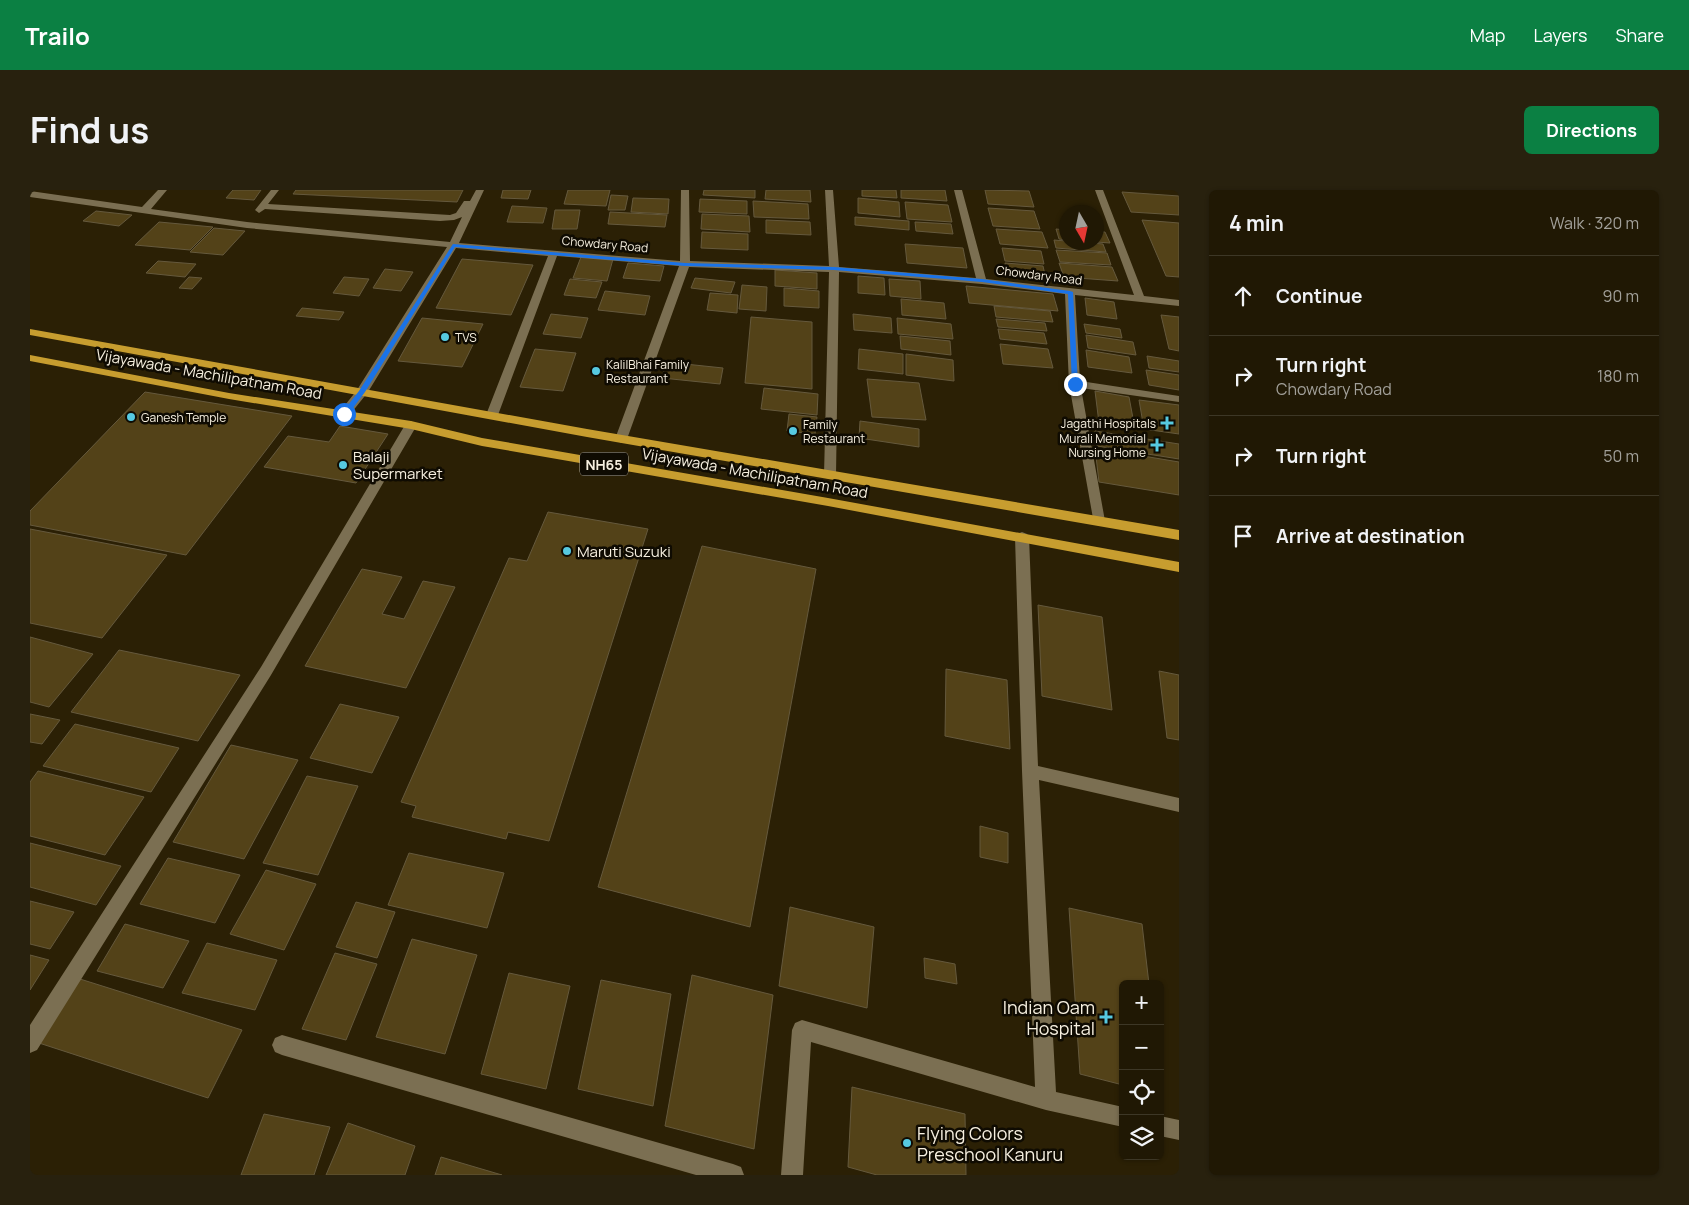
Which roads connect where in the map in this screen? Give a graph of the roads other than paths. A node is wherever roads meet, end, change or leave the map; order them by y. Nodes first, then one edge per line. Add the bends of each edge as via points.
1 (163, 190) edge
2 (275, 190) edge
3 (472, 190) edge
4 (480, 190) edge
5 (685, 190) edge
6 (829, 190) edge
7 (958, 190) edge
8 (1098, 190) edge
9 (38, 193) edge
10 (262, 206) junction
11 (144, 211) junction
12 (382, 214) junction
13 (247, 225) junction
14 (372, 230) junction
15 (453, 245) junction
16 (554, 252) junction
17 (685, 264) junction
18 (834, 269) junction
19 (982, 281) junction
20 (1070, 292) junction
21 (1140, 299) junction
22 (1179, 303) edge
23 (30, 332) edge
24 (30, 358) edge
25 (1075, 384) junction
26 (362, 392) junction
27 (1179, 399) edge
28 (344, 414) junction
29 (492, 415) junction
30 (411, 425) junction
31 (621, 439) junction
32 (830, 475) junction
33 (1099, 521) junction
34 (1179, 535) edge
35 (1022, 538) junction
36 (1179, 567) edge
37 (1030, 771) junction
38 (1179, 805) edge
39 (30, 1043) edge
40 (282, 1045) dead end
41 (1046, 1100) junction
42 (1119, 1116) edge
43 (1164, 1127) edge
44 (1179, 1130) edge
45 (733, 1175) edge
46 (792, 1175) edge

1 - 11 street
2 - 10 street
3 - 12 street via 459,216
4 - 15 street
5 - 17 street
6 - 18 street
7 - 19 street
8 - 21 street
9 - 11 street, Chowdary Road
10 - 12 street
10 - 13 street
11 - 13 street, Chowdary Road
12 - 14 street
13 - 14 street, Chowdary Road
14 - 15 street, Chowdary Road
15 - 16 street, Chowdary Road
15 - 26 street
16 - 17 street, Chowdary Road
16 - 29 street
17 - 18 street, Chowdary Road
17 - 31 street
18 - 19 street, Chowdary Road
18 - 32 street
19 - 20 street, Chowdary Road
20 - 21 street, Chowdary Road
20 - 25 street
21 - 22 street, Chowdary Road
23 - 26 highway, Vijayawada - Machilipatnam Road / NH65
24 - 28 highway, Vijayawada - Machilipatnam Road / NH65
25 - 27 street
25 - 33 street
26 - 28 street
26 - 29 highway, Vijayawada - Machilipatnam Road / NH65
28 - 30 highway, Vijayawada - Machilipatnam Road / NH65
29 - 31 highway, Vijayawada - Machilipatnam Road / NH65
30 - 35 highway, Vijayawada - Machilipatnam Road / NH65 via 491,444
30 - 39 street via 266,671
31 - 32 highway, Vijayawada - Machilipatnam Road / NH65
32 - 33 highway, Vijayawada - Machilipatnam Road / NH65
33 - 34 highway, Vijayawada - Machilipatnam Road / NH65
35 - 36 highway, Vijayawada - Machilipatnam Road / NH65
35 - 37 street
37 - 38 street
37 - 41 street
40 - 45 street
41 - 42 street
41 - 46 street via 802,1030
43 - 44 street

